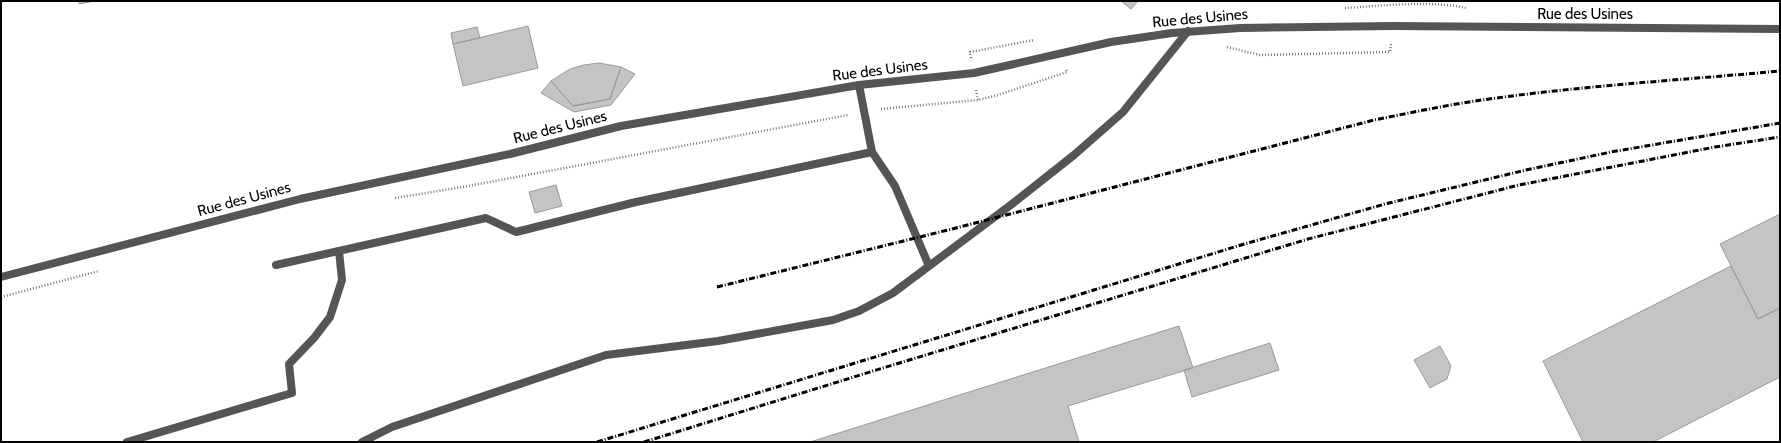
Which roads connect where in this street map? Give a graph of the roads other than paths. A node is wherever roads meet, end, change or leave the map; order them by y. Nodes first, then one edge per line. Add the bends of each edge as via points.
1 (1780, 29) edge
2 (1188, 32) junction
3 (859, 85) junction
4 (872, 152) junction
5 (339, 251) junction
6 (276, 265) dead end
7 (928, 266) junction
8 (1, 277) edge
9 (127, 442) edge
10 (362, 442) edge

1 - 2 street, Rue des Usines via 1393,26 1284,27
2 - 3 street, Rue des Usines via 1111,42 974,73
2 - 7 street via 1123,112 1074,155
3 - 4 street
3 - 8 street, Rue des Usines via 621,126 510,154 300,199
4 - 5 street via 636,202 516,232 486,218
4 - 7 street via 895,186
5 - 6 street
5 - 9 street via 342,280 330,317 289,364 292,393
7 - 10 street via 893,292 859,311 833,320 718,342 606,355 392,427

